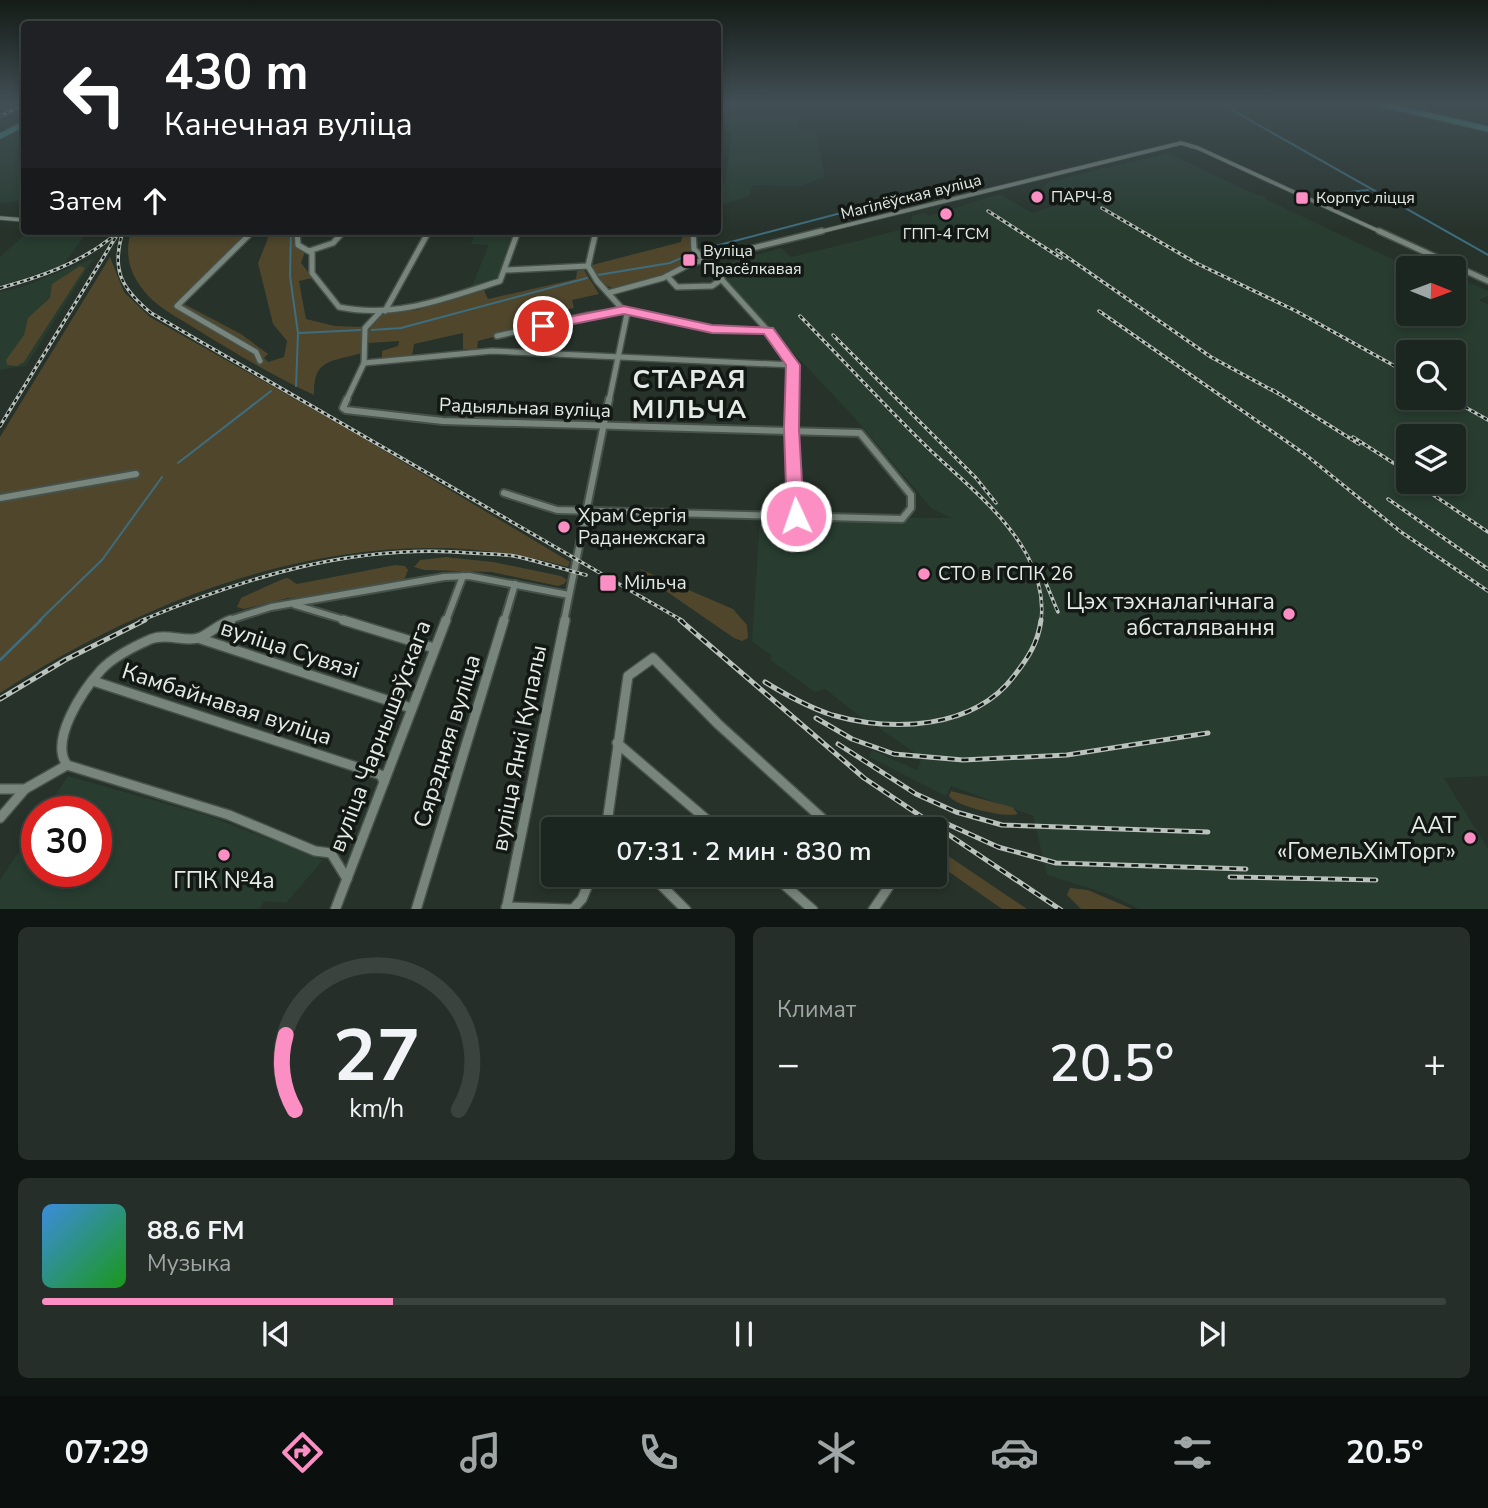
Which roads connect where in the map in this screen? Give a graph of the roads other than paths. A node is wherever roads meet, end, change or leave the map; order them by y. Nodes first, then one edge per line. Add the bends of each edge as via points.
1 (1169, 146) edge
2 (1191, 146) edge
3 (0, 218) edge
4 (21, 220) edge
5 (249, 235) edge
6 (297, 235) edge
7 (340, 235) edge
8 (427, 235) edge
9 (517, 235) edge
10 (595, 235) edge
11 (693, 235) edge
12 (309, 251) junction
13 (706, 260) junction
14 (588, 267) junction
15 (506, 270) junction
16 (667, 276) junction
17 (722, 279) junction
18 (1488, 281) edge
19 (608, 293) junction
20 (624, 310) junction
21 (382, 311) junction
22 (768, 331) junction
23 (497, 336) dead end
24 (618, 356) junction
25 (260, 361) dead end
26 (364, 363) junction
27 (793, 365) junction
28 (603, 426) junction
29 (791, 429) junction
30 (136, 474) dead end
31 (504, 493) dead end
32 (0, 498) edge
33 (586, 512) junction
34 (796, 516) junction
35 (463, 576) junction
36 (515, 584) junction
37 (569, 595) junction
38 (294, 605) junction
39 (198, 638) junction
40 (434, 648) junction
41 (93, 681) junction
42 (411, 708) junction
43 (617, 743) junction
44 (67, 765) junction
45 (384, 782) junction
46 (0, 789) edge
47 (25, 789) junction
48 (608, 817) edge
49 (704, 817) edge
50 (821, 817) edge
51 (0, 818) edge
52 (347, 879) junction
53 (587, 887) edge
54 (663, 887) edge
55 (787, 887) edge
56 (886, 887) edge
57 (506, 908) edge
58 (335, 909) edge
59 (416, 909) edge
60 (572, 909) edge
61 (686, 909) edge
62 (813, 909) edge
63 (873, 909) edge

1 - 13 street, Магілёўская вуліца
2 - 18 street, Магілёўская вуліца
3 - 4 street
5 - 25 street via 177,306 256,352
6 - 12 street via 298,245
7 - 12 street
8 - 21 street, Радыяльная вуліца
9 - 15 street
10 - 14 street
11 - 13 street via 694,249
12 - 21 street via 312,273 339,307
13 - 16 street, Магілёўская вуліца
13 - 17 street
14 - 15 street
14 - 19 street
15 - 21 street via 500,281 417,308
16 - 17 street via 677,287 712,286
16 - 19 street, Магілёўская вуліца
17 - 22 street
19 - 20 street
20 - 22 street via 712,329
20 - 23 street
20 - 24 street, вуліца Янкі Купалы via 627,321
21 - 26 street, Радыяльная вуліца via 365,328
22 - 27 street
24 - 26 street via 492,351
24 - 27 street
24 - 28 street, вуліца Янкі Купалы
26 - 28 street, Радыяльная вуліца via 343,408 346,410 403,420
27 - 29 street
28 - 29 street, Радыяльная вуліца
28 - 33 street, вуліца Янкі Купалы
29 - 34 street
29 - 34 street, Радыяльная вуліца via 860,433 911,495 911,508 902,519
30 - 32 street
31 - 33 street via 557,510
33 - 34 street
33 - 37 street, вуліца Янкі Купалы
35 - 36 street
35 - 38 street
35 - 40 street, вуліца Чарнышэўскага
36 - 37 street
36 - 59 street, Сярэдняя вуліца
37 - 57 street, вуліца Янкі Купалы
38 - 39 street via 286,603 241,616
38 - 40 street
39 - 41 street via 175,635 149,640 118,657
39 - 42 street, вуліца Сувязі
40 - 42 street, вуліца Чарнышэўскага
41 - 44 street via 67,721 60,745
41 - 45 street, Камбайнавая вуліца via 381,775
42 - 45 street, вуліца Чарнышэўскага
43 - 48 street
43 - 49 street
43 - 50 street via 628,676 653,658
44 - 47 street
44 - 52 street via 229,815 315,851 331,853
45 - 52 street, вуліца Чарнышэўскага
46 - 47 street
47 - 51 street
52 - 58 street, вуліца Чарнышэўскага
53 - 60 street
54 - 61 street
55 - 62 street
56 - 63 street
57 - 60 street

